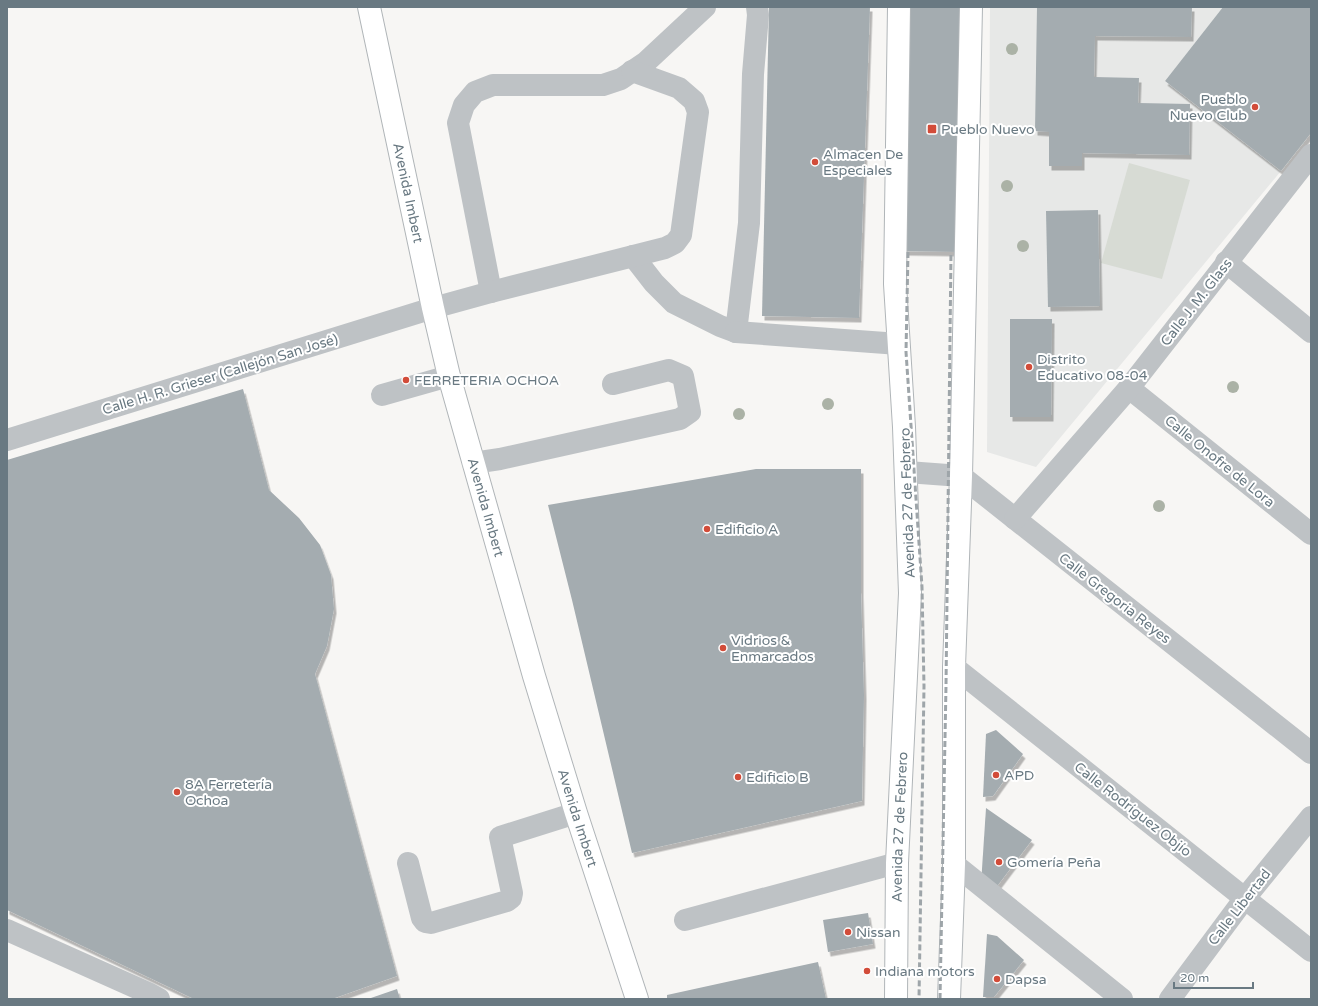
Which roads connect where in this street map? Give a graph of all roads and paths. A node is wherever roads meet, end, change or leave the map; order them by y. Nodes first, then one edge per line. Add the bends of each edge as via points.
1 (368, 7) edge
2 (705, 7) edge
3 (757, 7) edge
4 (899, 7) edge
5 (971, 7) edge
6 (632, 71) junction
7 (1311, 155) edge
8 (633, 256) junction
9 (1226, 262) junction
10 (491, 292) junction
11 (433, 308) junction
12 (736, 332) junction
13 (1311, 332) edge
14 (899, 344) junction
15 (449, 376) junction
16 (613, 384) dead end
17 (1129, 388) junction
18 (382, 395) dead end
19 (7, 440) edge
20 (473, 463) junction
21 (907, 472) junction
22 (961, 476) junction
23 (1015, 519) junction
24 (1311, 534) edge
25 (954, 667) junction
26 (1311, 753) edge
27 (576, 813) junction
28 (1311, 817) edge
29 (408, 863) dead end
30 (897, 863) junction
31 (954, 864) junction
32 (1245, 898) junction
33 (685, 920) dead end
34 (7, 930) edge
35 (1311, 951) edge
36 (159, 999) edge
37 (637, 999) edge
38 (896, 999) edge
39 (949, 999) edge
40 (1122, 999) edge
41 (1170, 999) edge

1 - 11 main road, Avenida Imbert
2 - 6 street via 646,62
3 - 12 street via 749,223
4 - 14 main road, Avenida 27 de Febrero via 895,284
5 - 22 main road
6 - 8 street, Calle H. R. Grieser (Callejón San José) via 679,88 694,101 698,112 681,235 665,248
6 - 10 street via 621,79 604,85 494,84 475,92 464,105 458,123
7 - 9 street, Calle J. M. Glass
8 - 10 street, Calle H. R. Grieser (Callejón San José)
8 - 12 street via 674,303
9 - 13 street
9 - 17 street, Calle J. M. Glass
10 - 11 street, Calle H. R. Grieser (Callejón San José)
11 - 15 main road, Avenida Imbert
11 - 19 street, Calle H. R. Grieser (Callejón San José)
12 - 14 street
14 - 21 main road, Avenida 27 de Febrero
15 - 18 street
15 - 20 main road, Avenida Imbert
16 - 20 street via 669,370 683,376 690,412 680,419
17 - 23 street, Calle J. M. Glass
17 - 24 street, Calle Onofre de Lora
20 - 27 main road, Avenida Imbert
21 - 22 street
21 - 30 main road, Avenida 27 de Febrero via 910,592
22 - 23 street, Calle Gregoria Reyes
22 - 25 main road
23 - 26 street, Calle Gregoria Reyes
25 - 31 main road
25 - 32 street, Calle Rodríguez Objío
27 - 29 street via 500,837 512,893 507,901 431,923 425,922
27 - 37 main road, Avenida Imbert
28 - 32 street, Calle Libertad
30 - 33 street
30 - 38 main road, Avenida 27 de Febrero
31 - 39 main road
31 - 40 street
32 - 35 street, Calle Rodríguez Objío
32 - 41 street, Calle Libertad
34 - 36 street

